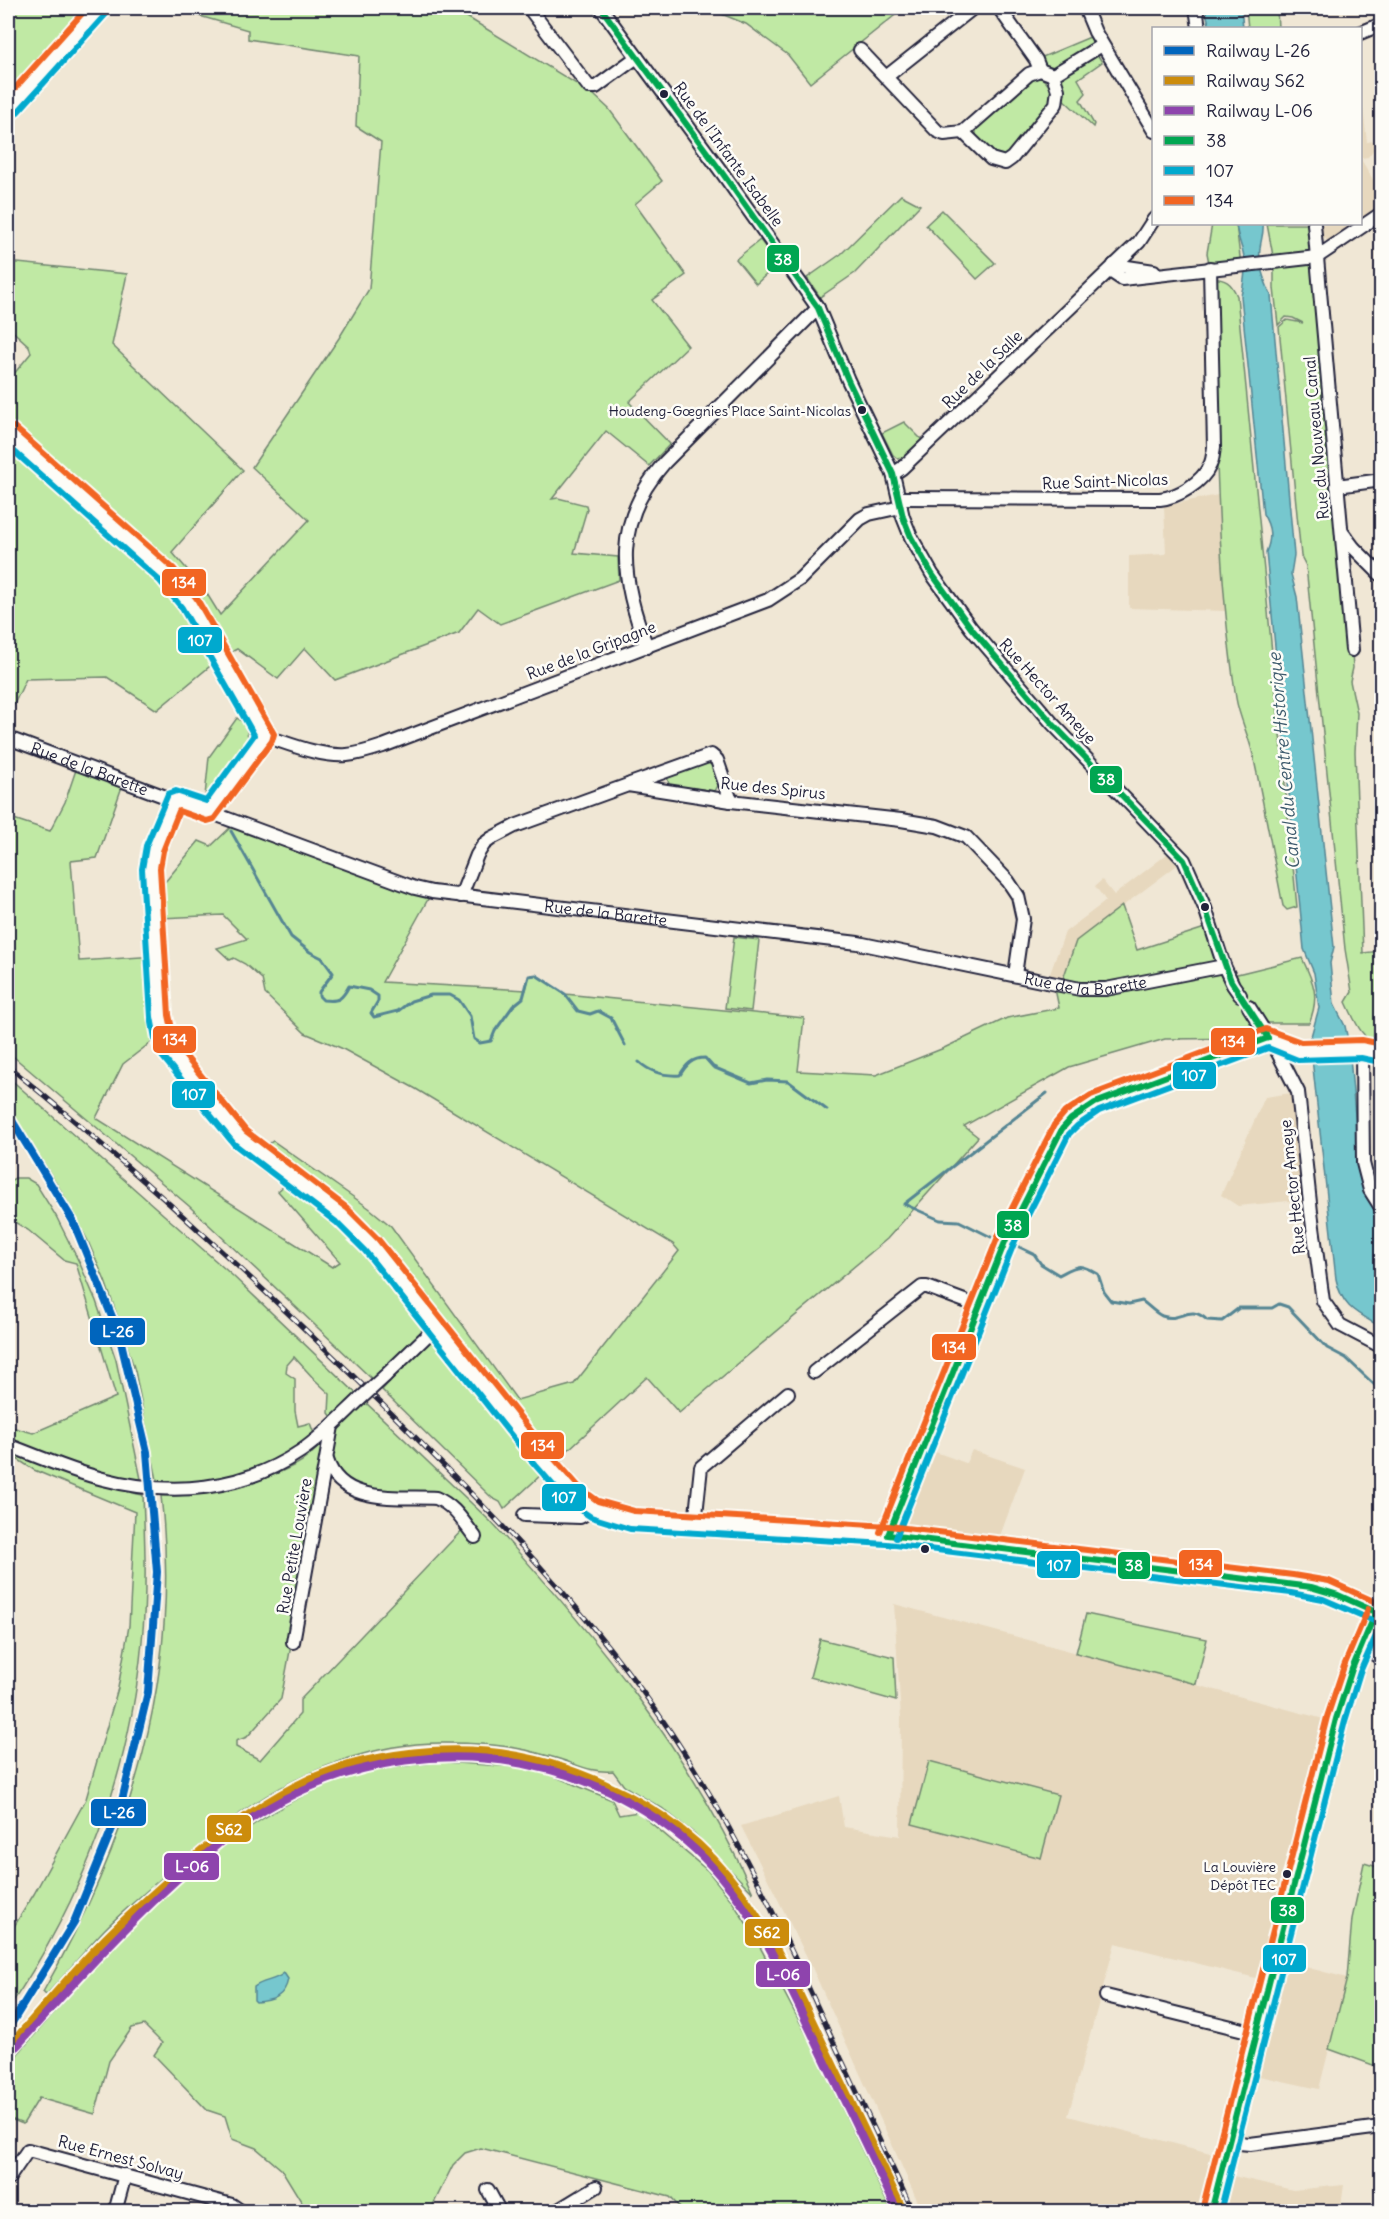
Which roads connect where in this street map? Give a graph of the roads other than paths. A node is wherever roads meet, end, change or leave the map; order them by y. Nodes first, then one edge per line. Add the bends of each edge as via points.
1 (99, 8) edge
2 (529, 8) edge
3 (601, 8) edge
4 (973, 8) edge
5 (999, 8) edge
6 (1085, 8) edge
7 (1196, 8) edge
8 (1382, 24) edge
9 (1199, 27) edge
10 (1362, 32) edge
11 (1102, 45) junction
12 (860, 50) dead end
13 (637, 57) junction
14 (1040, 70) junction
15 (1053, 75) junction
16 (886, 77) junction
17 (8, 109) edge
18 (1152, 128) edge
19 (963, 132) junction
20 (1382, 213) edge
21 (1152, 222) edge
22 (1314, 225) edge
23 (1139, 242) junction
24 (1317, 256) junction
25 (1114, 265) junction
26 (1210, 268) junction
27 (1144, 269) junction
28 (1170, 272) junction
29 (1122, 279) junction
30 (1092, 286) junction
31 (818, 308) junction
32 (8, 434) edge
33 (893, 474) junction
34 (1382, 480) edge
35 (1337, 486) junction
36 (900, 502) junction
37 (1341, 531) junction
38 (1382, 576) edge
39 (647, 647) junction
40 (1352, 650) dead end
41 (265, 736) junction
42 (8, 738) edge
43 (628, 785) junction
44 (174, 800) junction
45 (731, 801) junction
46 (209, 812) junction
47 (461, 896) junction
48 (1224, 966) junction
49 (1015, 975) junction
50 (1240, 995) dead end
51 (1249, 1007) dead end
52 (1268, 1038) junction
53 (1362, 1049) junction
54 (1382, 1053) edge
55 (1382, 1209) edge
56 (978, 1306) junction
57 (437, 1326) junction
58 (1382, 1347) edge
59 (814, 1372) dead end
60 (788, 1392) dead end
61 (332, 1426) junction
62 (8, 1445) edge
63 (325, 1456) junction
64 (594, 1509) junction
65 (524, 1515) dead end
66 (695, 1524) junction
67 (888, 1535) junction
68 (475, 1537) dead end
69 (293, 1642) dead end
70 (1360, 1646) junction
71 (1382, 1659) edge
72 (1106, 1996) dead end
73 (1256, 2033) junction
74 (1382, 2131) edge
75 (1228, 2142) junction
76 (125, 2175) junction
77 (8, 2179) edge
78 (596, 2187) dead end
79 (488, 2190) dead end
80 (240, 2209) edge
81 (115, 2211) edge
82 (500, 2211) edge
83 (555, 2211) edge
84 (1211, 2211) edge

1 - 17 main road
2 - 13 street via 589,87 596,87
3 - 13 street, Rue de l'Infante Isabelle
4 - 16 street
5 - 14 street
6 - 11 street
7 - 9 street
8 - 10 street
11 - 15 street
11 - 18 street
12 - 16 street
13 - 31 street, Rue de l'Infante Isabelle
14 - 15 street
14 - 19 street via 1029,74
15 - 19 street via 1058,90 1056,104 1005,163 991,159
16 - 19 street via 938,131
20 - 24 street
21 - 23 street, Rue de la Salle
22 - 24 street, Rue du Nouveau Canal
23 - 25 street, Rue de la Salle
23 - 27 street via 1136,258
24 - 26 street
24 - 35 street, Rue du Nouveau Canal
25 - 27 street
25 - 29 street via 1113,273
25 - 30 street, Rue de la Salle
26 - 28 street
26 - 36 street, Rue Saint-Nicolas via 1214,447 1210,465 1192,485 1160,499
27 - 28 street
28 - 29 street
29 - 30 street
30 - 33 street, Rue de la Salle
31 - 33 street, Rue de l'Infante Isabelle
31 - 39 street via 665,462 647,485 626,540 627,585
32 - 41 main road via 167,575 189,603
33 - 36 street, Rue de l'Infante Isabelle
34 - 35 street
35 - 37 street, Rue du Nouveau Canal
36 - 39 street, Rue de la Gripagne via 860,519 800,579 775,596
36 - 48 street, Rue Hector Ameye via 906,526 932,574 971,628 1053,724 1184,860
37 - 38 street
37 - 40 street, Rue du Nouveau Canal
39 - 41 street, Rue de la Gripagne via 353,754 321,753
41 - 46 main road
42 - 44 street, Rue de la Barette
43 - 45 street, Rue des Spirus
43 - 45 street via 711,756 717,760
43 - 47 street, Rue des Spirus via 492,838 477,855
44 - 46 main road, Rue de la Barette
44 - 57 main road via 154,849 151,868 160,1016 170,1052 240,1138 359,1231
45 - 49 street, Rue des Spirus via 901,820 937,826 966,837 1018,896 1023,919
46 - 47 street, Rue de la Barette via 415,888
47 - 49 street, Rue de la Barette via 858,943
48 - 49 street, Rue de la Barette via 1106,989 1080,989
48 - 50 street, Rue Hector Ameye
51 - 52 street, Rue Hector Ameye
52 - 53 main road via 1299,1051
52 - 56 main road via 1095,1103 1071,1119 1054,1142
52 - 58 street, Rue Hector Ameye via 1298,1092 1323,1301 1340,1325
53 - 54 main road
53 - 55 street via 1363,1162 1370,1190
56 - 59 street via 922,1287
56 - 67 main road
57 - 61 street, bridge
57 - 64 main road via 556,1475
60 - 66 street via 701,1467
61 - 62 street via 288,1459 251,1476 201,1489 165,1489 102,1479
61 - 63 street, Rue Petite Louvière
63 - 68 street, Rue Petite Louvière via 343,1486 367,1494 442,1500 455,1510
63 - 69 street, Rue Petite Louvière
64 - 65 street via 580,1517
64 - 66 main road via 648,1522
66 - 67 main road
67 - 70 main road via 1311,1587 1376,1612
70 - 71 street
70 - 73 main road via 1318,1783
72 - 73 street
73 - 75 main road
74 - 75 street via 1381,2127 1250,2144
75 - 84 main road
76 - 77 street, Rue Ernest Solvay via 28,2150
76 - 80 street, Rue Ernest Solvay
76 - 81 street
78 - 83 street
79 - 82 street

